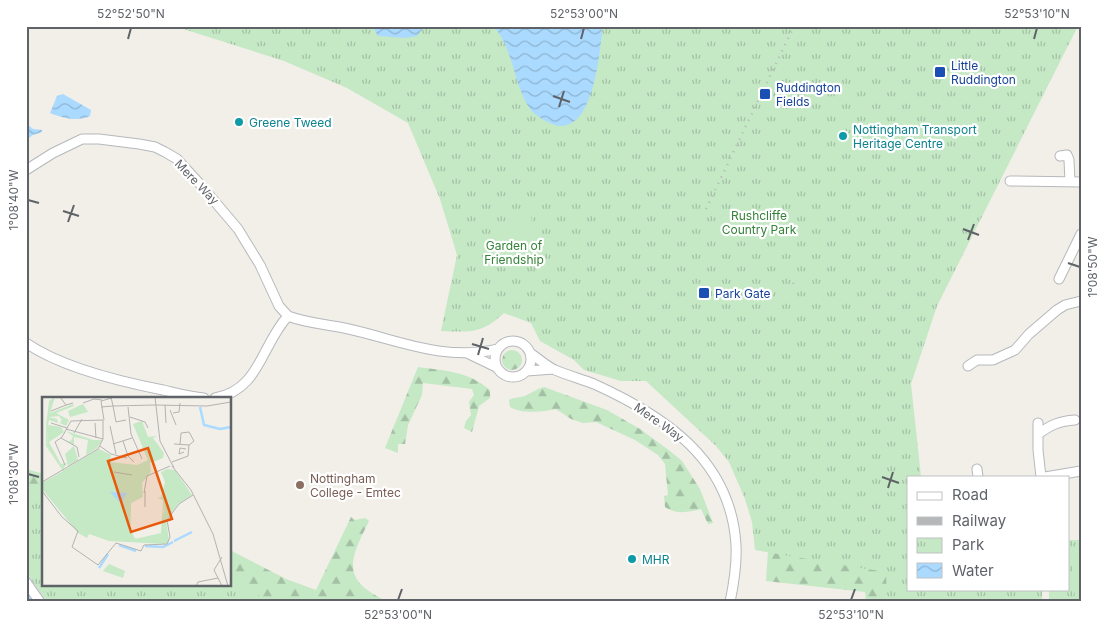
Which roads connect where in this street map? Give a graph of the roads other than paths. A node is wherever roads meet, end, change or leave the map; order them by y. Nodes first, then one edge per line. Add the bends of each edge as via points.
1 (1060, 156) dead end
2 (26, 170) edge
3 (1010, 181) dead end
4 (1070, 182) junction
5 (1081, 182) edge
6 (1081, 234) edge
7 (1059, 279) dead end
8 (1081, 301) edge
9 (288, 316) junction
10 (26, 343) edge
11 (498, 349) junction
12 (530, 352) junction
13 (467, 353) junction
14 (968, 366) dead end
15 (496, 367) junction
16 (553, 369) junction
17 (526, 371) junction
18 (199, 397) edge
19 (219, 397) edge
20 (1075, 420) dead end
21 (1038, 423) dead end
22 (1038, 434) junction
23 (1081, 471) edge
24 (1046, 476) edge
25 (1052, 476) edge
26 (26, 582) edge
27 (40, 602) edge
28 (730, 602) edge

1 - 4 street via 1067,155 1070,160
2 - 9 street, Mere Way via 82,139 155,146 177,159 226,213 260,265 279,306
3 - 4 street
4 - 5 street
6 - 7 street
8 - 14 street via 1057,310 1015,350 994,360 977,360
9 - 13 street via 414,347
9 - 19 street via 277,328 247,383
10 - 18 street via 46,355 93,372
11 - 12 street via 504,343 515,341
11 - 13 street
11 - 15 street
12 - 16 street, Mere Way
12 - 17 street
13 - 15 street
15 - 17 street via 502,374 514,377
16 - 17 street, Mere Way
16 - 28 street, Mere Way via 593,384 646,411 673,429 705,461 723,490 734,527 736,560
20 - 22 street via 1052,424
21 - 22 street
22 - 24 street via 1038,450
23 - 25 street
26 - 27 street

